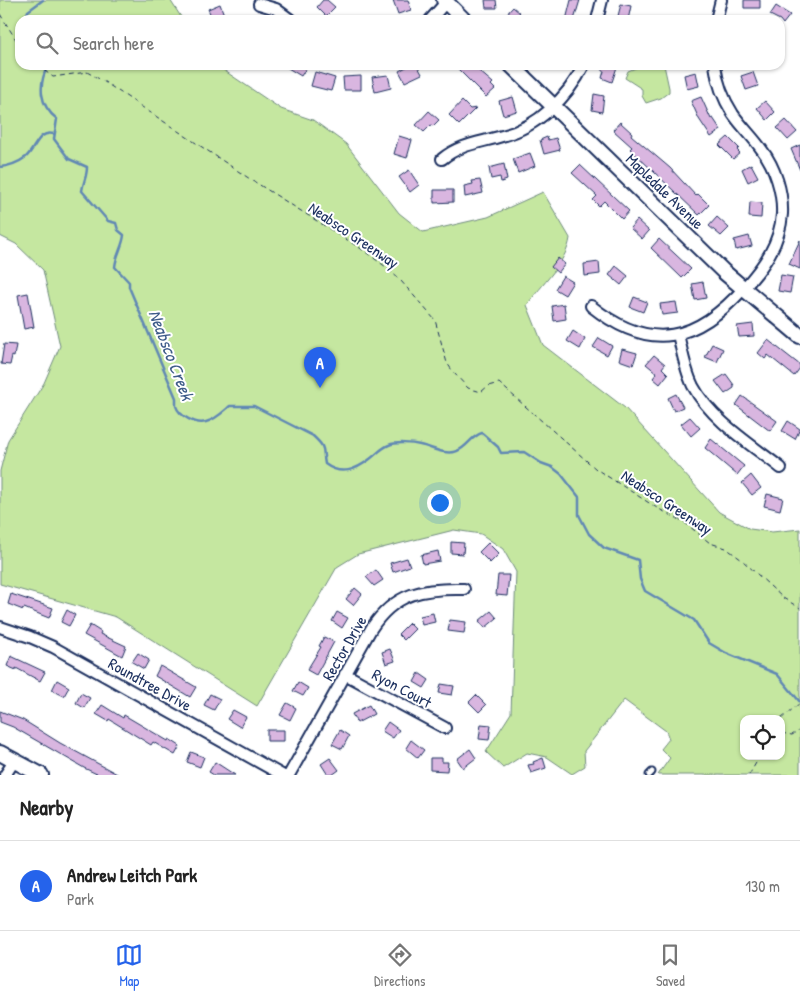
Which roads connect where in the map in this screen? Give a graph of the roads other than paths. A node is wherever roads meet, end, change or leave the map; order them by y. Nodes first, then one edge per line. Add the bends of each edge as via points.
1 (602, 0) edge
2 (721, 0) edge
3 (446, 1) edge
4 (259, 4) dead end
5 (284, 15) edge
6 (434, 15) edge
7 (459, 15) edge
8 (598, 15) edge
9 (717, 15) edge
10 (516, 70) edge
11 (581, 70) edge
12 (716, 70) edge
13 (553, 106) junction
14 (442, 159) dead end
15 (743, 289) junction
16 (592, 306) dead end
17 (678, 334) junction
18 (800, 336) edge
19 (782, 468) dead end
20 (464, 589) dead end
21 (0, 627) edge
22 (345, 674) junction
23 (445, 728) dead end
24 (0, 752) edge
25 (15, 760) junction
26 (5, 775) edge
27 (41, 775) edge
28 (282, 775) edge
29 (289, 775) edge

1 - 8 street
2 - 9 street
3 - 6 street
3 - 7 street
4 - 5 street
10 - 13 street, Mapledale Avenue
11 - 13 street
12 - 15 street via 732,113 763,150 771,165 782,202 775,244 764,265
13 - 14 street via 521,129 461,147
13 - 15 street, Mapledale Avenue
15 - 17 street via 729,305 703,325
15 - 18 street, Mapledale Avenue
16 - 17 street via 631,330 658,336
17 - 19 street via 688,376 703,402 720,420
20 - 22 street, Rector Drive via 422,591 391,606 371,629
21 - 28 street, Roundtree Drive via 53,647
22 - 23 street, Ryon Court
22 - 29 street, Rector Drive
24 - 25 street
25 - 26 street
25 - 27 street

